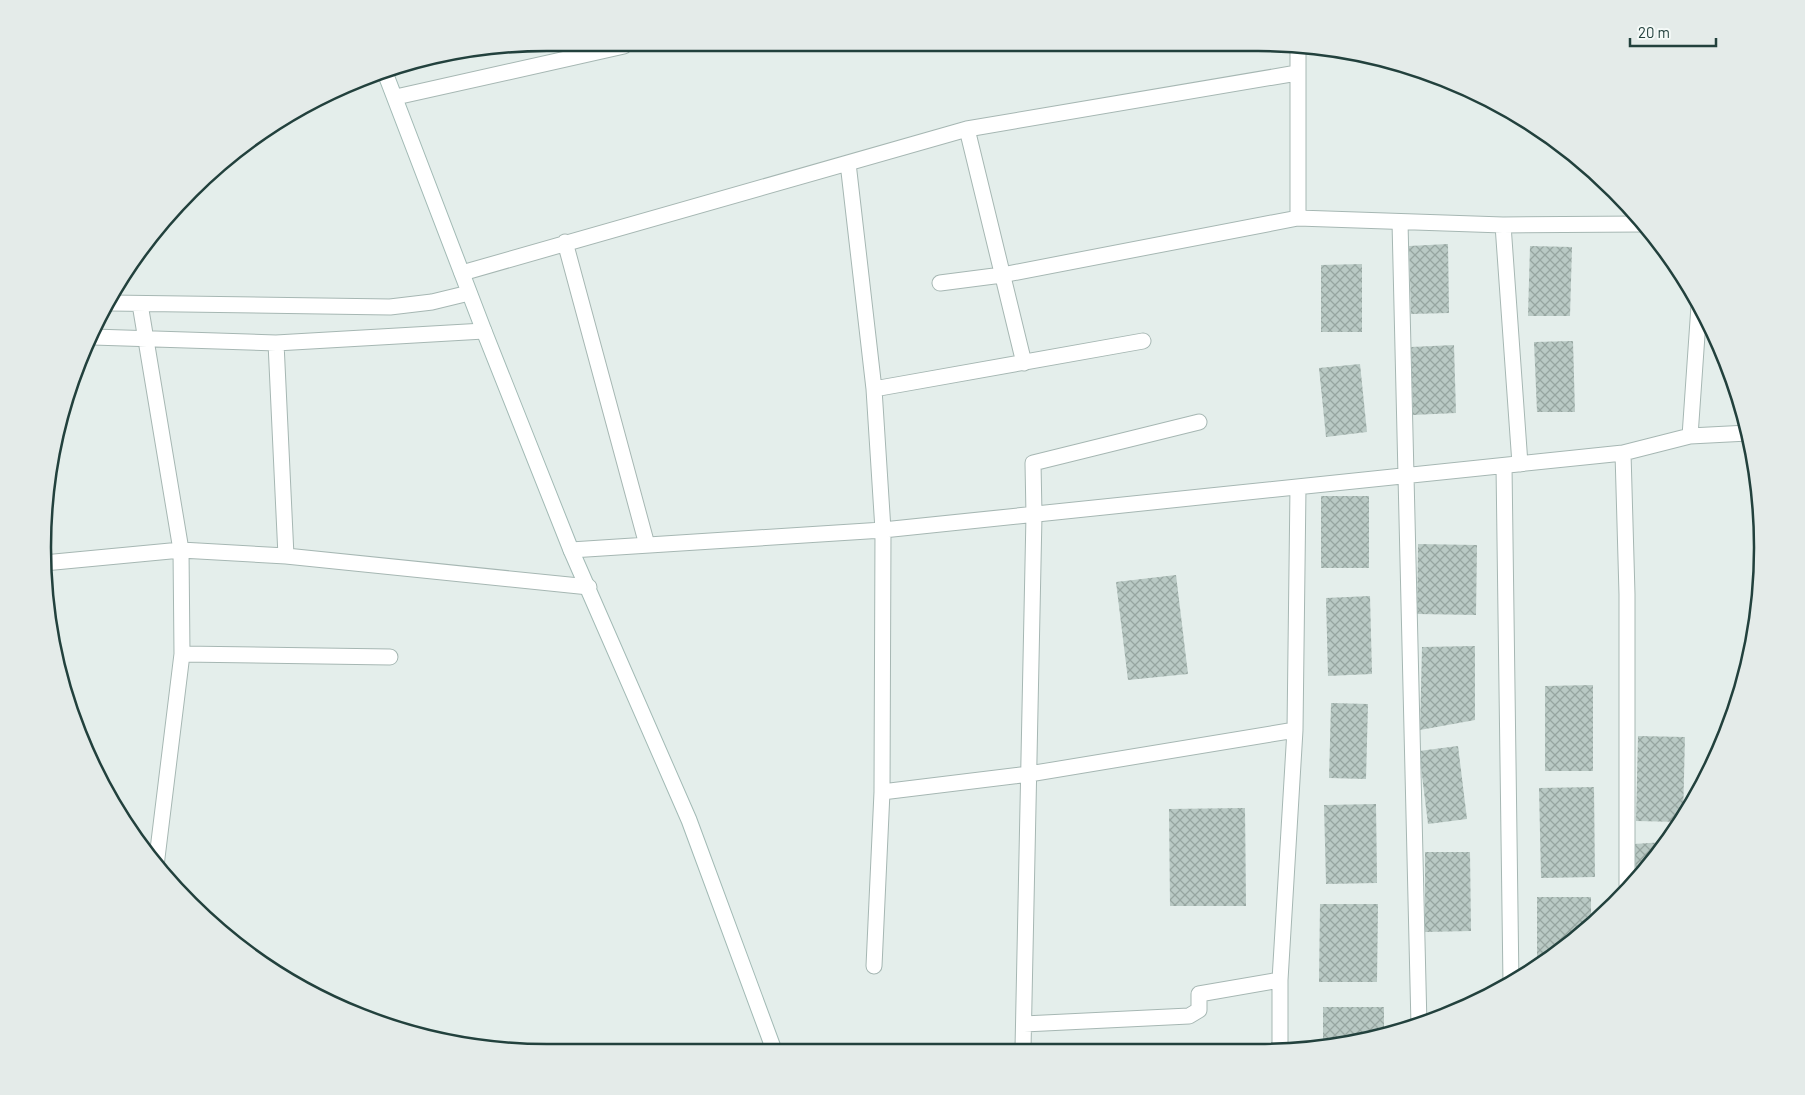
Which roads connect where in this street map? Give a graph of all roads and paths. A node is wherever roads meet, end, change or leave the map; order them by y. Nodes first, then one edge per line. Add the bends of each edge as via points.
1 (602, 51) edge
2 (1298, 53) edge
3 (1297, 73) junction
4 (388, 78) edge
5 (396, 97) junction
6 (967, 129) junction
7 (848, 163) junction
8 (1298, 218) junction
9 (1400, 222) junction
10 (1634, 224) edge
11 (1503, 225) junction
12 (565, 242) junction
13 (462, 272) junction
14 (1002, 275) junction
15 (940, 283) dead end
16 (469, 293) junction
17 (116, 302) edge
18 (140, 304) junction
19 (1697, 318) edge
20 (484, 331) junction
21 (98, 337) edge
22 (146, 338) junction
23 (1143, 341) dead end
24 (276, 343) junction
25 (1024, 363) junction
26 (874, 390) junction
27 (1199, 422) dead end
28 (1740, 433) edge
29 (1690, 436) junction
30 (1623, 453) junction
31 (1520, 464) junction
32 (1504, 466) junction
33 (1406, 476) junction
34 (1298, 487) junction
35 (1034, 515) junction
36 (883, 530) junction
37 (647, 545) junction
38 (181, 550) junction
39 (572, 550) junction
40 (286, 556) junction
41 (51, 561) edge
42 (589, 587) junction
43 (182, 654) junction
44 (390, 657) dead end
45 (1295, 730) junction
46 (1029, 774) junction
47 (882, 792) junction
48 (157, 854) edge
49 (1628, 878) edge
50 (874, 966) dead end
51 (1511, 974) edge
52 (1280, 980) junction
53 (1419, 1016) edge
54 (1024, 1024) junction
55 (1280, 1043) edge
56 (772, 1044) edge
57 (1023, 1044) edge

1 - 5 street
2 - 3 street
3 - 6 street
3 - 8 street
4 - 5 street
5 - 13 street
6 - 7 street
6 - 14 street
7 - 12 street
7 - 26 street
8 - 9 street
8 - 14 street
9 - 11 street
9 - 33 street
10 - 11 street
11 - 31 street
12 - 13 street
12 - 37 street
13 - 16 street
14 - 15 street
14 - 25 street
16 - 18 street via 390,307
16 - 20 street
17 - 18 street
18 - 22 street
19 - 29 street
20 - 24 street
20 - 39 street
21 - 22 street
22 - 24 street
22 - 38 street
23 - 25 street
24 - 40 street
25 - 26 street
26 - 36 street
27 - 35 street via 1033,463
28 - 29 street
29 - 30 street
30 - 31 street
30 - 49 street
31 - 32 street
32 - 33 street
32 - 51 street
33 - 34 street
33 - 53 street
34 - 35 street
34 - 45 street
35 - 36 street
35 - 46 street
36 - 37 street
36 - 47 street
37 - 39 street
38 - 40 street
38 - 41 street
38 - 43 street
39 - 42 street
40 - 42 street
42 - 56 street via 688,820
43 - 44 street
43 - 48 street
45 - 46 street
45 - 52 street
46 - 47 street
46 - 54 street
47 - 50 street
52 - 54 street via 1200,994 1199,1010 1189,1016
52 - 55 street
54 - 57 street

